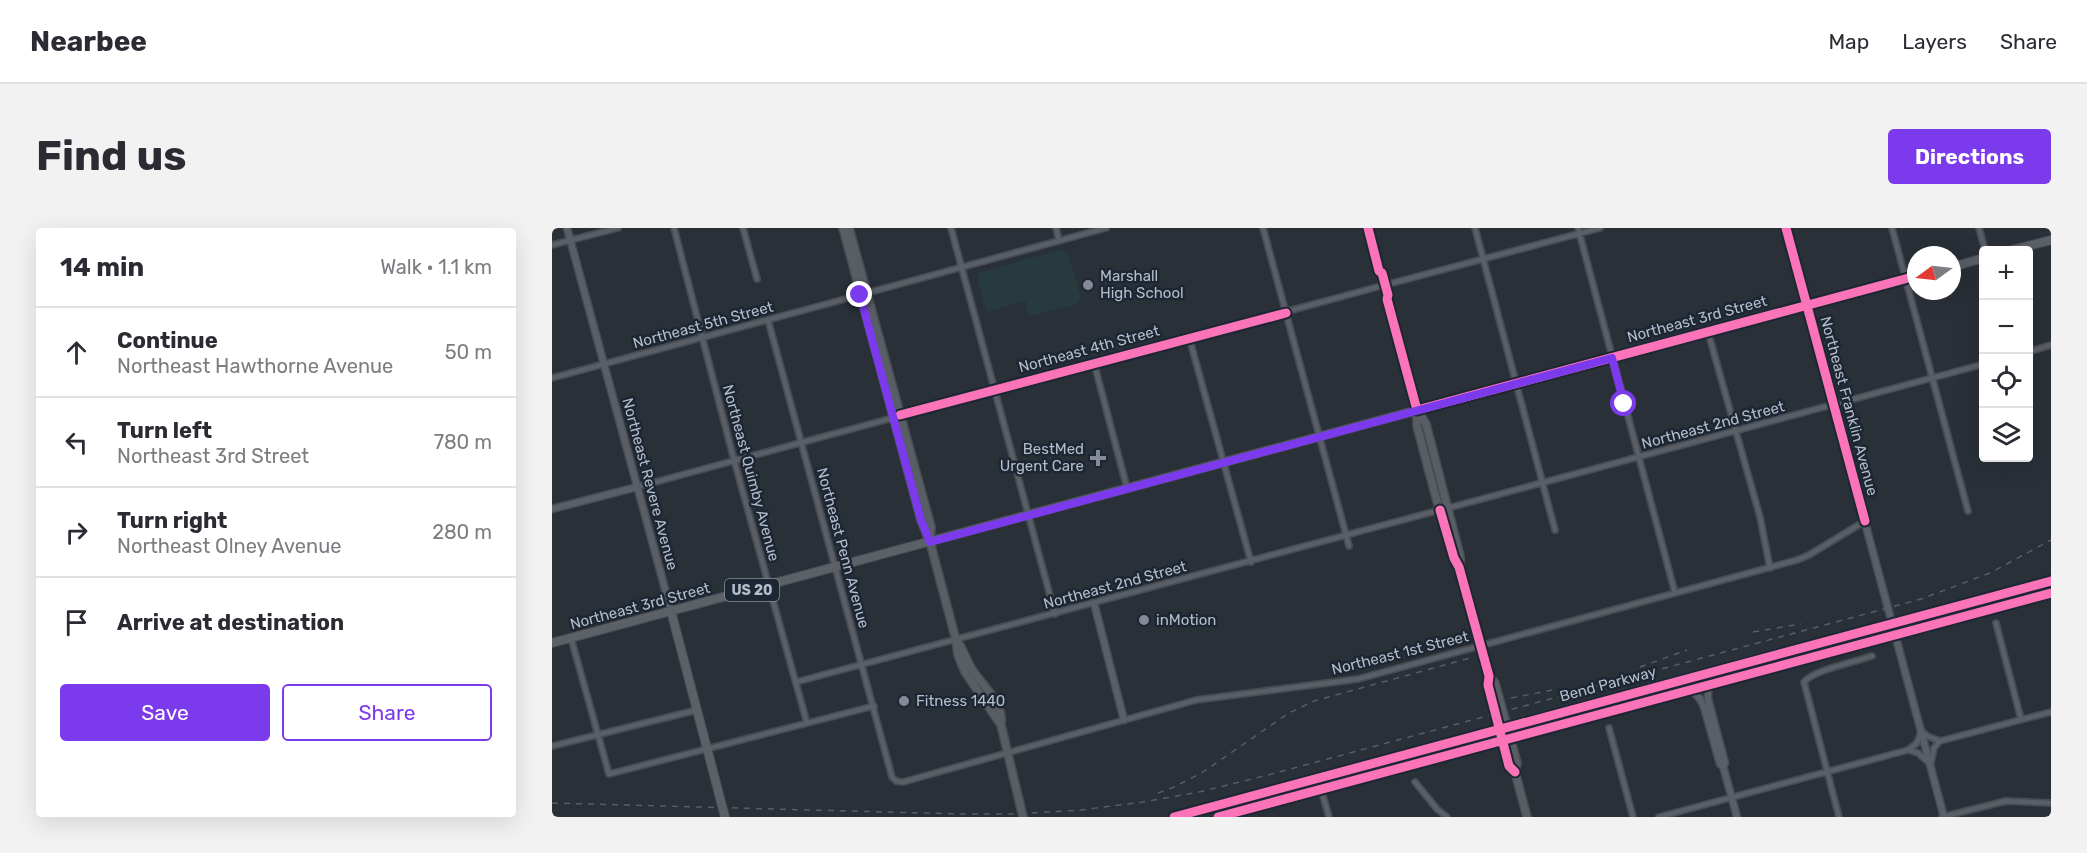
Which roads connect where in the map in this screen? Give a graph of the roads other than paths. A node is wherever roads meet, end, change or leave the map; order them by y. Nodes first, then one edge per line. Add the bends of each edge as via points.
1 (567, 228) edge
2 (618, 228) edge
3 (674, 228) edge
4 (743, 228) edge
5 (843, 228) edge
6 (849, 228) edge
7 (951, 228) edge
8 (1056, 228) edge
9 (1106, 228) edge
10 (1263, 228) edge
11 (1368, 228) edge
12 (1475, 228) edge
13 (1600, 228) edge
14 (1786, 228) edge
15 (1892, 228) edge
16 (1979, 228) edge
17 (1578, 231) edge
18 (2051, 240) edge
19 (570, 241) junction
20 (1059, 241) junction
21 (552, 245) edge
22 (1984, 246) edge
23 (2028, 246) edge
24 (1483, 259) junction
25 (1979, 259) edge
26 (1961, 264) edge
27 (961, 267) junction
28 (757, 279) dead end
29 (1906, 279) junction
30 (1383, 286) junction
31 (864, 294) junction
32 (1808, 306) junction
33 (1286, 312) junction
34 (768, 320) junction
35 (1708, 332) junction
36 (1190, 337) junction
37 (703, 338) junction
38 (2051, 345) edge
39 (2033, 350) edge
40 (1612, 358) junction
41 (1094, 363) junction
42 (604, 364) junction
43 (1979, 365) edge
44 (552, 378) edge
45 (1933, 378) junction
46 (1517, 384) junction
47 (994, 390) junction
48 (1834, 404) junction
49 (1417, 410) junction
50 (896, 416) junction
51 (1735, 431) junction
52 (1320, 437) junction
53 (802, 442) junction
54 (1639, 458) junction
55 (734, 460) junction
56 (1224, 462) junction
57 (1543, 484) junction
58 (637, 487) junction
59 (1127, 488) junction
60 (552, 509) edge
61 (1444, 509) junction
62 (1968, 511) dead end
63 (1028, 515) junction
64 (1865, 521) junction
65 (1555, 530) dead end
66 (1346, 536) junction
67 (930, 542) junction
68 (1349, 546) dead end
69 (1251, 562) junction
70 (836, 567) junction
71 (1770, 568) junction
72 (2051, 579) edge
73 (769, 585) junction
74 (1676, 593) junction
75 (2051, 593) edge
76 (1094, 603) junction
77 (671, 611) junction
78 (1055, 614) junction
79 (1996, 623) dead end
80 (571, 638) junction
81 (956, 640) junction
82 (552, 643) edge
83 (1480, 646) junction
84 (1872, 656) dead end
85 (863, 665) junction
86 (796, 682) junction
87 (1708, 685) junction
88 (1692, 689) junction
89 (874, 706) junction
90 (696, 710) junction
91 (2051, 712) edge
92 (2021, 719) junction
93 (1124, 720) junction
94 (807, 723) junction
95 (1609, 728) dead end
96 (1921, 730) junction
97 (598, 734) junction
98 (1940, 741) junction
99 (552, 746) edge
100 (707, 749) junction
101 (1908, 750) junction
102 (1007, 753) junction
103 (1930, 765) junction
104 (1723, 766) junction
105 (1826, 772) junction
106 (896, 781) joint
107 (1415, 782) dead end
108 (1321, 789) junction
109 (1732, 798) junction
110 (2051, 803) edge
111 (725, 817) edge
112 (1023, 817) edge
113 (1174, 817) edge
114 (1218, 817) edge
115 (1329, 817) edge
116 (1447, 817) edge
117 (1527, 817) edge
118 (1633, 817) edge
119 (1659, 817) edge
120 (1737, 817) edge
121 (1839, 817) edge
122 (1943, 817) edge

1 - 19 street, Northeast Revere Avenue
2 - 19 street
3 - 37 street, Northeast Quimby Avenue
4 - 28 street
5 - 31 main road
6 - 31 main road
7 - 27 street
8 - 20 street
9 - 20 street, Northeast 5th Street
10 - 33 street
11 - 30 main road
12 - 24 street
13 - 17 street, Northeast 4th Street
14 - 32 street, Northeast Franklin Avenue
15 - 29 street
16 - 22 street
17 - 24 street, Northeast 4th Street
17 - 40 street
18 - 23 main road
19 - 21 street
19 - 42 street, Northeast Revere Avenue
20 - 27 street, Northeast 5th Street
24 - 30 street, Northeast 4th Street
24 - 46 street
25 - 26 main road
27 - 31 street, Northeast 5th Street
27 - 47 street
29 - 32 main road, Northeast 3rd Street
29 - 45 street
30 - 33 street, Northeast 4th Street
30 - 49 main road
31 - 34 street, Northeast 5th Street
31 - 50 main road
32 - 35 main road, Northeast 3rd Street
32 - 48 street, Northeast Franklin Avenue
33 - 36 street, Northeast 4th Street
33 - 52 street
34 - 37 street, Northeast 5th Street
34 - 53 street, Northeast Penn Avenue
35 - 40 main road, Northeast 3rd Street
35 - 51 street
36 - 41 street, Northeast 4th Street
36 - 56 street
37 - 42 street, Northeast 5th Street
37 - 55 street, Northeast Quimby Avenue
38 - 39 street
40 - 46 main road, Northeast 3rd Street
40 - 54 street
41 - 47 street, Northeast 4th Street
41 - 59 street
42 - 44 street, Northeast 5th Street
42 - 58 street, Northeast Revere Avenue
43 - 45 street, Northeast 2nd Street
45 - 48 street, Northeast 2nd Street
45 - 62 street
46 - 49 main road, Northeast 3rd Street
46 - 57 street
47 - 50 street, Northeast 4th Street
47 - 63 street
48 - 51 street, Northeast 2nd Street
48 - 64 street, Northeast Franklin Avenue
49 - 52 main road, Northeast 3rd Street / US 20
49 - 61 main road via 1417,426
50 - 53 street, Northeast 4th Street
50 - 67 main road via 931,527
51 - 54 street, Northeast 2nd Street
51 - 71 street
52 - 56 main road, Northeast 3rd Street / US 20
52 - 66 street
53 - 55 street, Northeast 4th Street
53 - 70 street, Northeast Penn Avenue
54 - 57 street, Northeast 2nd Street
54 - 74 street
55 - 58 street, Northeast 4th Street
55 - 73 street, Northeast Quimby Avenue
56 - 59 main road, Northeast 3rd Street / US 20
56 - 69 street
57 - 61 street, Northeast 2nd Street
57 - 65 street
58 - 60 street, Northeast 4th Street
58 - 77 street, Northeast Revere Avenue
59 - 63 main road, Northeast 3rd Street / US 20
61 - 66 street, Northeast 2nd Street
61 - 83 main road
63 - 67 main road, Northeast 3rd Street / US 20
63 - 78 street
64 - 71 street, Northeast 1st Street via 1809,555
64 - 96 street, Northeast Franklin Avenue
66 - 68 street
66 - 69 street, Northeast 2nd Street
67 - 70 main road, Northeast 3rd Street / US 20
67 - 81 main road
69 - 76 street, Northeast 2nd Street
70 - 73 main road, Northeast 3rd Street / US 20
70 - 85 street, Northeast Penn Avenue
71 - 74 street, Northeast 1st Street
72 - 113 highway, Bend Parkway, bridge
73 - 77 main road, Northeast 3rd Street / US 20
73 - 86 street, Northeast Quimby Avenue
74 - 83 street, Northeast 1st Street
75 - 87 highway, Bend Parkway, bridge
76 - 78 street, Northeast 2nd Street
76 - 93 street
77 - 80 main road, Northeast 3rd Street / US 20
77 - 90 main road, Northeast Revere Avenue
78 - 81 street, Northeast 2nd Street
79 - 92 street
80 - 82 main road, Northeast 3rd Street / US 20
80 - 97 street
81 - 85 street, Northeast 2nd Street
81 - 102 main road via 1002,716
83 - 93 street, Northeast 1st Street via 1358,680 1212,697
83 - 117 main road via 1489,676 1495,682 1501,722 1517,763 1515,772
84 - 105 street via 1820,672 1804,682
85 - 86 street, Northeast 2nd Street
85 - 89 street, Northeast Penn Avenue
86 - 94 street, Northeast Quimby Avenue
87 - 88 highway, Bend Parkway
87 - 104 street
88 - 104 street via 1704,707
88 - 108 highway, Bend Parkway, bridge
89 - 94 street
89 - 106 street, Northeast Penn Avenue
90 - 97 street
90 - 100 main road, Northeast Revere Avenue
91 - 92 street
92 - 98 street
93 - 102 street, Northeast 1st Street
94 - 100 street
95 - 118 street
96 - 98 street
96 - 101 street via 1917,743
96 - 103 street, Northeast Franklin Avenue
97 - 99 street
97 - 100 street via 609,774
98 - 103 street
100 - 111 main road, Northeast Revere Avenue
101 - 103 street via 1918,753
101 - 105 street
102 - 106 street, Northeast 1st Street
102 - 112 main road
103 - 122 street, Northeast Franklin Avenue
104 - 109 street
105 - 109 street
105 - 121 street
107 - 116 street
108 - 114 highway, Bend Parkway
108 - 115 street
109 - 119 street
109 - 120 street
110 - 122 street via 2006,801

